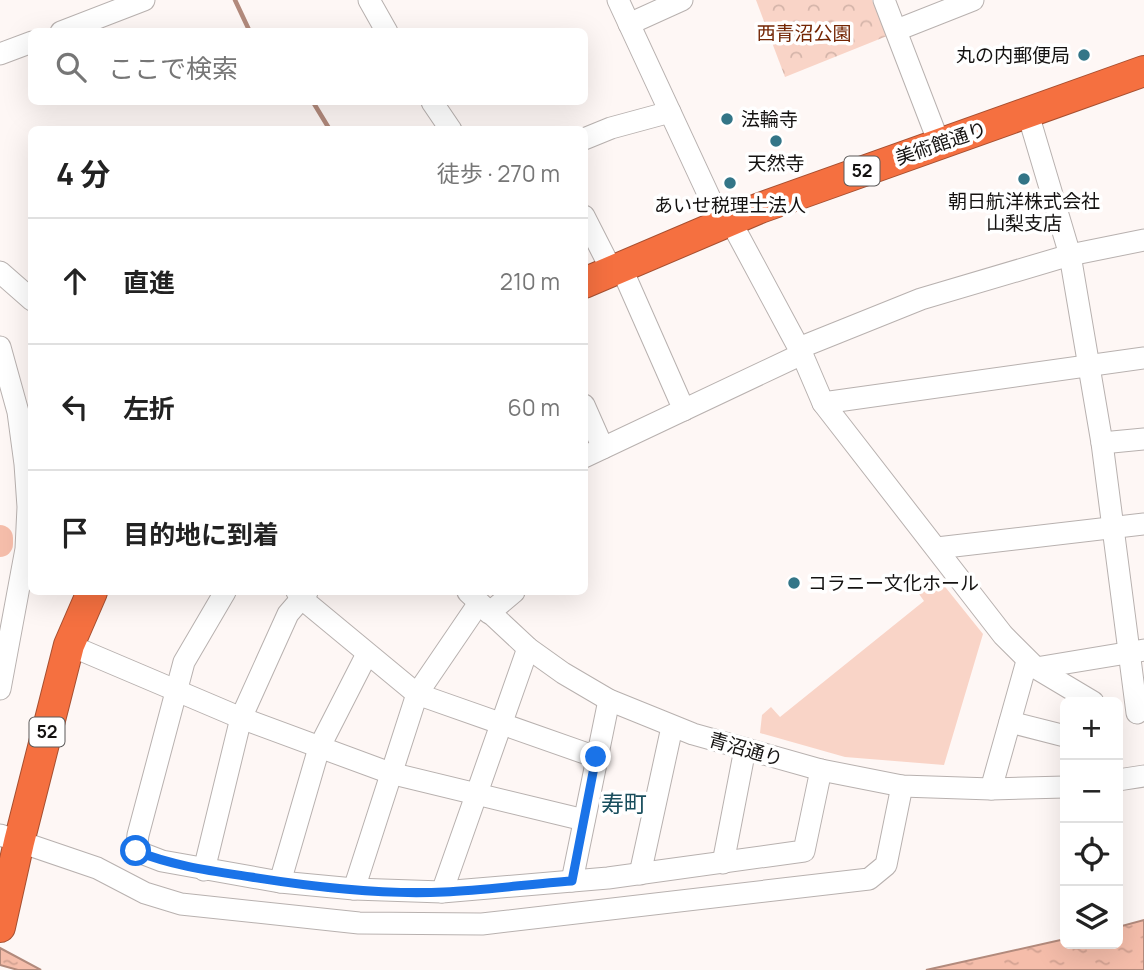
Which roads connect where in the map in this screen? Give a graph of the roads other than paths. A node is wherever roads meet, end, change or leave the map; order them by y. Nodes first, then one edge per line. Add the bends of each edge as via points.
1 (144, 0) edge
2 (369, 0) edge
3 (618, 0) edge
4 (682, 0) edge
5 (884, 0) edge
6 (973, 0) edge
7 (629, 24) junction
8 (71, 28) edge
9 (385, 28) edge
10 (897, 30) junction
11 (28, 44) edge
12 (1, 53) edge
13 (1144, 71) edge
14 (434, 105) edge
15 (670, 112) junction
16 (1028, 114) junction
17 (448, 126) edge
18 (588, 137) edge
19 (939, 143) junction
20 (588, 222) edge
21 (726, 222) junction
22 (1144, 240) edge
23 (1070, 255) junction
24 (617, 269) junction
25 (0, 272) edge
26 (588, 281) edge
27 (28, 296) edge
28 (0, 347) edge
29 (800, 351) junction
30 (1144, 358) edge
31 (1089, 365) junction
32 (823, 403) junction
33 (684, 410) junction
34 (588, 424) edge
35 (1144, 439) edge
36 (1102, 443) junction
37 (594, 453) edge
38 (1144, 524) edge
39 (1112, 529) junction
40 (937, 548) junction
41 (91, 595) edge
42 (223, 595) edge
43 (301, 595) edge
44 (303, 595) edge
45 (504, 595) edge
46 (479, 603) edge
47 (69, 645) junction
48 (528, 648) junction
49 (1136, 651) edge
50 (367, 654) junction
51 (1031, 665) junction
52 (0, 689) edge
53 (175, 690) junction
54 (417, 694) junction
55 (1085, 697) edge
56 (609, 700) junction
57 (1133, 712) edge
58 (241, 718) junction
59 (1010, 722) junction
60 (501, 725) junction
61 (672, 727) junction
62 (1060, 735) edge
63 (319, 748) junction
64 (745, 749) junction
65 (596, 757) junction
66 (821, 770) junction
67 (390, 773) junction
68 (1144, 775) edge
69 (1123, 779) edge
70 (902, 786) junction
71 (1060, 787) edge
72 (991, 789) junction
73 (476, 794) junction
74 (584, 820) junction
75 (9, 839) edge
76 (723, 863) junction
77 (204, 870) junction
78 (640, 874) junction
79 (280, 881) junction
80 (572, 881) junction
81 (354, 889) junction
82 (442, 892) junction
83 (0, 927) edge

1 - 8 street
2 - 9 street
3 - 7 street
4 - 7 street
5 - 10 street
6 - 10 street
7 - 15 street
10 - 19 street
11 - 12 street
13 - 16 highway, 美術館通り / 52
14 - 17 street
15 - 18 street
15 - 21 street
16 - 19 highway, 美術館通り / 52
16 - 23 street
19 - 21 highway, 美術館通り / 52
20 - 24 street
21 - 24 highway, 美術館通り / 52
21 - 29 street
22 - 23 street
23 - 29 street via 921,299
23 - 31 street
24 - 26 highway, 美術館通り / 52
24 - 33 street
25 - 27 street
28 - 52 street via 18,412 28,507 26,549
29 - 32 street
29 - 33 street
30 - 31 street
31 - 32 street
31 - 36 street
32 - 40 street
33 - 37 street
34 - 37 street
35 - 36 street
36 - 39 street
38 - 39 street
39 - 40 street
39 - 49 street
40 - 51 street
41 - 47 highway, 52
42 - 53 street via 184,662
43 - 58 street via 288,614
44 - 50 street
45 - 46 street
46 - 48 street, 青沼通り
46 - 54 street
47 - 53 street
47 - 75 highway, 52
48 - 56 street, 青沼通り
48 - 60 street
49 - 51 street
49 - 57 street
50 - 54 street
50 - 63 street
51 - 55 street
51 - 59 street
53 - 58 street
53 - 77 street via 136,851
54 - 60 street
54 - 67 street
56 - 61 street, 青沼通り
56 - 65 street
58 - 63 street
58 - 77 street
59 - 62 street
59 - 72 street
60 - 65 street
60 - 73 street
61 - 64 street, 青沼通り
61 - 78 street
63 - 67 street
63 - 79 street
64 - 66 street, 青沼通り
64 - 76 street
65 - 74 street
66 - 70 street, 青沼通り
66 - 76 street via 804,851
67 - 73 street
67 - 81 street
68 - 69 street
70 - 72 street, 青沼通り
70 - 75 street via 886,864 869,879 482,924 359,923 181,904 145,893 97,868
71 - 72 street, 青沼通り
73 - 74 street
73 - 82 street
74 - 80 street
75 - 83 highway, 52 via 13,876
76 - 78 street
77 - 79 street
78 - 80 street
79 - 81 street
80 - 82 street
81 - 82 street

